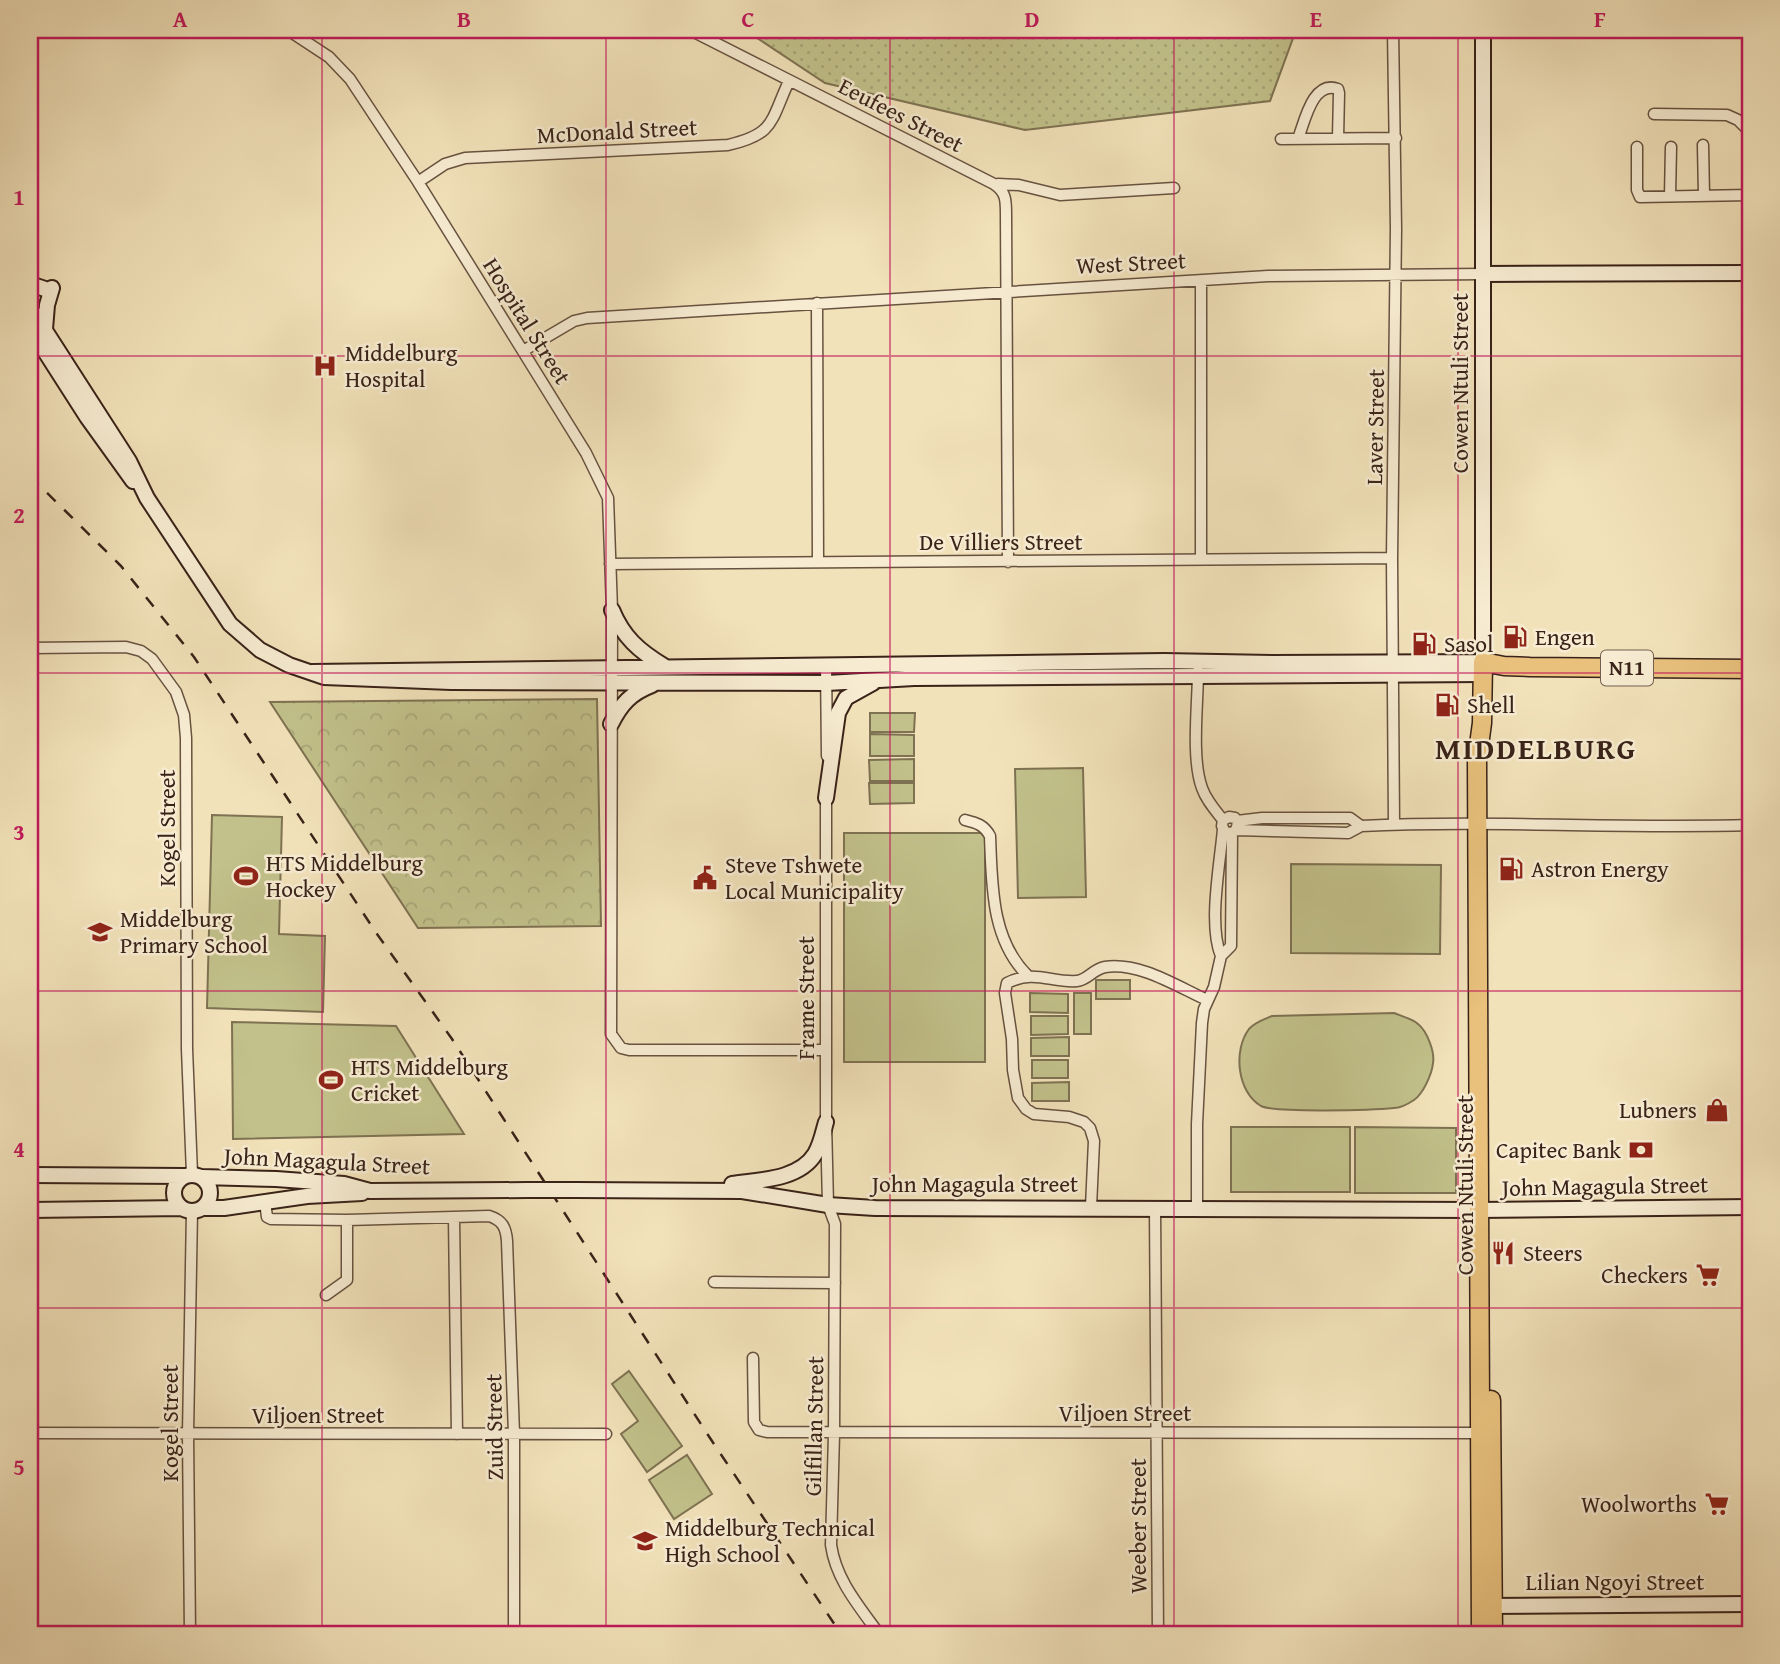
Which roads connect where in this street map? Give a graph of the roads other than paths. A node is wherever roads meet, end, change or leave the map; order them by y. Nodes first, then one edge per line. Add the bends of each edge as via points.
1 (288, 30) edge
2 (690, 30) edge
3 (1394, 30) edge
4 (1483, 30) edge
5 (789, 81) junction
6 (1654, 114) dead end
7 (1750, 132) edge
8 (1338, 138) junction
9 (1396, 138) junction
10 (1281, 139) dead end
11 (1298, 139) junction
12 (1703, 145) dead end
13 (1637, 147) dead end
14 (1671, 147) dead end
15 (418, 182) junction
16 (994, 184) junction
17 (1174, 188) dead end
18 (1750, 195) edge
19 (1704, 196) junction
20 (1670, 197) junction
21 (1750, 273) edge
22 (1396, 274) junction
23 (1484, 274) junction
24 (1201, 282) junction
25 (30, 284) edge
26 (1006, 292) junction
27 (817, 303) junction
28 (30, 307) edge
29 (36, 333) edge
30 (523, 351) junction
31 (1392, 558) junction
32 (1201, 560) junction
33 (818, 562) junction
34 (1008, 562) junction
35 (610, 564) junction
36 (612, 610) junction
37 (30, 648) edge
38 (827, 665) junction
39 (611, 667) junction
40 (664, 667) junction
41 (1198, 668) junction
42 (1483, 668) junction
43 (1750, 669) edge
44 (1393, 670) junction
45 (312, 671) junction
46 (914, 671) junction
47 (881, 680) junction
48 (611, 683) junction
49 (660, 683) junction
50 (827, 683) junction
51 (611, 724) junction
52 (826, 798) junction
53 (1289, 818) junction
54 (965, 820) dead end
55 (1482, 823) junction
56 (1394, 824) junction
57 (1750, 825) edge
58 (1361, 826) junction
59 (1230, 827) junction
60 (1289, 832) junction
61 (1028, 976) junction
62 (1207, 1000) junction
63 (826, 1050) junction
64 (826, 1122) junction
65 (30, 1175) edge
66 (193, 1176) junction
67 (707, 1189) junction
68 (370, 1191) junction
69 (265, 1202) junction
70 (828, 1205) junction
71 (1091, 1207) junction
72 (1198, 1207) junction
73 (1750, 1207) edge
74 (1156, 1208) junction
75 (192, 1209) junction
76 (30, 1210) edge
77 (1483, 1210) junction
78 (454, 1218) junction
79 (347, 1220) junction
80 (714, 1282) dead end
81 (835, 1283) junction
82 (326, 1295) dead end
83 (753, 1359) dead end
84 (30, 1433) edge
85 (1157, 1433) junction
86 (1485, 1433) junction
87 (188, 1434) junction
88 (457, 1434) junction
89 (514, 1434) junction
90 (606, 1434) dead end
91 (834, 1434) junction
92 (1750, 1604) edge
93 (1486, 1606) junction
94 (190, 1634) edge
95 (514, 1634) edge
96 (879, 1634) edge
97 (1158, 1634) edge
98 (1481, 1634) edge
99 (1493, 1634) edge

1 - 15 street, Hospital Street via 328,57 350,79
2 - 5 street, Eeufees Street
3 - 9 street, Laver Street
4 - 23 street, Cowen Ntuli Street
5 - 15 street, McDonald Street via 768,127 745,141 465,158 445,164
5 - 16 street, Eeufees Street
6 - 7 street via 1727,115
8 - 9 street
8 - 11 street
8 - 11 street via 1339,93 1327,86 1310,105
9 - 22 street, Laver Street
10 - 11 street
12 - 19 street
13 - 20 street via 1640,197
14 - 20 street
15 - 30 street, Hospital Street
16 - 17 street via 1060,195
16 - 26 street via 1006,198
18 - 19 street
19 - 20 street
21 - 23 street, West Street
22 - 23 street, West Street
22 - 24 street, West Street
22 - 31 street, Laver Street
23 - 42 street, Cowen Ntuli Street
24 - 26 street, West Street
24 - 32 street
25 - 29 street via 50,289
26 - 27 street, West Street
26 - 34 street
27 - 30 street, West Street via 587,318
27 - 33 street
28 - 29 street
29 - 45 street via 129,461 147,498 230,624 260,650
30 - 35 street, Hospital Street via 606,490
31 - 32 street, De Villiers Street
31 - 44 street, Laver Street
32 - 34 street, De Villiers Street
33 - 34 street, De Villiers Street
33 - 35 street, De Villiers Street
35 - 36 street, Hospital Street
36 - 39 street, Hospital Street
36 - 40 street via 626,637
37 - 66 street, Kogel Street via 135,648 168,678 180,703 186,738 187,1049
38 - 40 street
38 - 46 street
38 - 50 street, Frame Street
39 - 40 street
39 - 45 street
39 - 48 street, Hospital Street
41 - 44 street
41 - 46 street
41 - 59 street via 1201,786
42 - 43 highway, N11
42 - 44 street
42 - 55 highway, Cowen Ntuli Street via 1481,736 1486,761
44 - 56 street, Laver Street
45 - 48 street via 350,680
46 - 47 street
47 - 50 street
47 - 52 street via 842,703
48 - 49 street
48 - 51 street, Hospital Street
49 - 50 street
49 - 51 street via 636,691
50 - 52 street, Frame Street
51 - 63 street, Hospital Street via 611,1034 629,1050
52 - 63 street, Frame Street
53 - 58 street via 1350,818
53 - 59 street
53 - 60 street
54 - 61 street via 986,828 990,836 1002,938 1008,954
55 - 56 street
55 - 57 street
55 - 77 highway, Cowen Ntuli Street
56 - 58 street
58 - 60 street via 1348,833
59 - 60 street
59 - 62 street via 1230,946
61 - 62 street via 1077,981 1100,968 1138,969
61 - 71 street via 1007,983 1004,993 1018,1098 1034,1114 1069,1117 1090,1128 1094,1140
62 - 72 street via 1197,1124
63 - 64 street, Frame Street
64 - 67 street via 814,1156 800,1168 780,1177
64 - 70 street, Frame Street
65 - 66 street, John Magagula Street
66 - 68 street, John Magagula Street via 344,1184
66 - 75 street via 207,1182 211,1196
66 - 75 street via 180,1179 174,1191 177,1204
67 - 68 street, John Magagula Street, bridge
67 - 70 street, John Magagula Street
68 - 69 street
69 - 75 street
69 - 79 street via 265,1213 271,1219
70 - 71 street, John Magagula Street
70 - 81 street, Gilfillan Street via 835,1224
71 - 74 street, John Magagula Street
72 - 74 street, John Magagula Street
72 - 77 street, John Magagula Street
73 - 77 street, John Magagula Street
74 - 85 street, Weeber Street
75 - 76 street
75 - 87 street, Kogel Street
77 - 86 highway, Cowen Ntuli Street
78 - 79 street
78 - 88 street
78 - 89 street, Zuid Street via 489,1216 501,1221 506,1233
79 - 82 street via 347,1280
80 - 81 street
81 - 91 street, Gilfillan Street
83 - 91 street, Viljoen Street via 753,1415 759,1430
84 - 87 street, Viljoen Street
85 - 86 street, Viljoen Street
85 - 91 street, Viljoen Street
85 - 97 street, Weeber Street
86 - 93 highway, Cowen Ntuli Street
87 - 88 street, Viljoen Street
87 - 94 street, Kogel Street
88 - 89 street, Viljoen Street
89 - 90 street, Viljoen Street
89 - 95 street, Zuid Street
91 - 96 street, Gilfillan Street via 833,1562
92 - 93 street, Lilian Ngoyi Street
93 - 98 highway, Cowen Ntuli Street
93 - 99 highway, Cowen Ntuli Street

